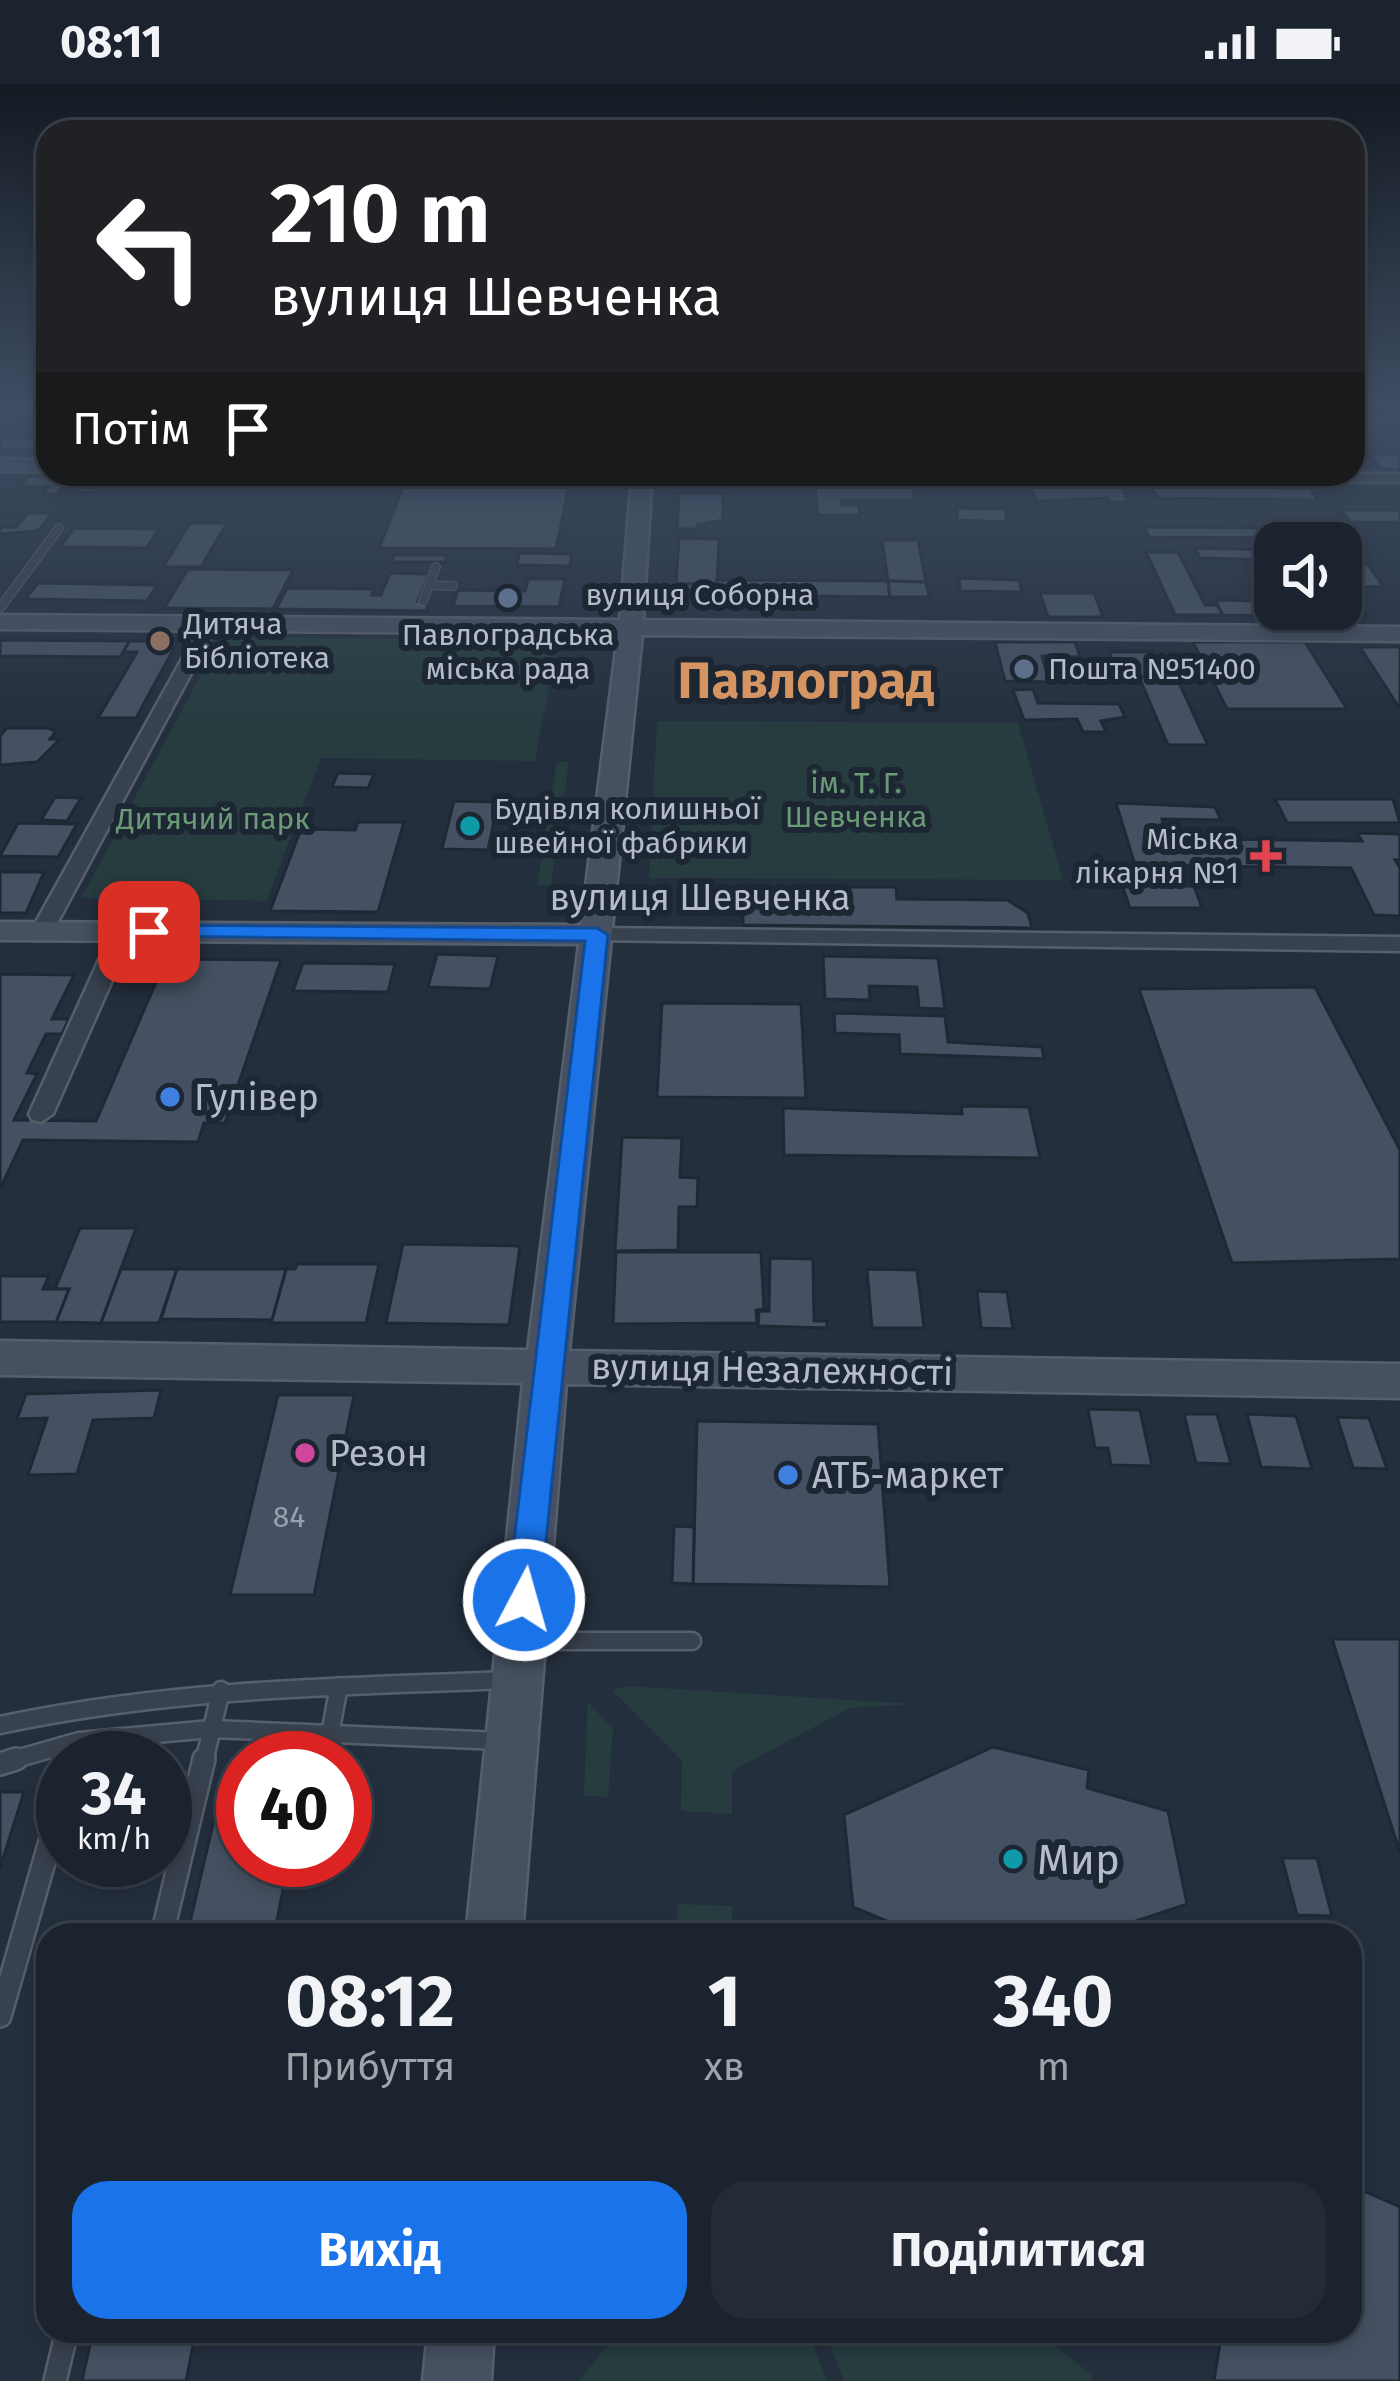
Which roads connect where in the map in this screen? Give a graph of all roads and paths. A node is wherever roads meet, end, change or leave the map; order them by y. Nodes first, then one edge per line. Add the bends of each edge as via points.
1 (639, 515) edge
2 (59, 528) dead end
3 (436, 567) dead end
4 (429, 586) junction
5 (453, 586) dead end
6 (0, 608) edge
7 (419, 613) junction
8 (0, 622) edge
9 (209, 625) junction
10 (631, 627) junction
11 (1400, 634) edge
12 (0, 931) edge
13 (42, 931) junction
14 (123, 932) junction
15 (597, 935) junction
16 (1400, 944) edge
17 (41, 1114) dead end
18 (0, 1358) edge
19 (547, 1364) junction
20 (1400, 1381) edge
21 (692, 1641) dead end
22 (518, 1660) junction
23 (339, 1686) junction
24 (220, 1690) junction
25 (0, 1725) edge
26 (211, 1729) junction
27 (259, 1731) edge
28 (331, 1731) edge
29 (192, 1732) edge
30 (372, 1736) edge
31 (511, 1742) junction
32 (36, 1757) edge
33 (0, 1764) edge
34 (37, 1887) edge
35 (165, 1923) edge
36 (495, 1923) edge
37 (0, 2016) edge
38 (64, 2343) edge
39 (460, 2343) edge
40 (55, 2381) edge
41 (457, 2381) edge

1 - 10 street
2 - 6 lane
3 - 4 lane
4 - 5 lane
4 - 7 lane
7 - 9 street, вулиця Соборна
7 - 10 street, вулиця Соборна
8 - 9 street, вулиця Соборна
9 - 13 street
10 - 11 street, вулиця Соборна
10 - 15 street
12 - 13 street, вулиця Шевченка
13 - 14 street, вулиця Шевченка
14 - 15 street, вулиця Шевченка
14 - 17 street
15 - 16 street, вулиця Шевченка
15 - 19 street
18 - 19 street, вулиця Незалежності
19 - 20 street, вулиця Незалежності
19 - 22 street
21 - 22 lane
22 - 23 lane
22 - 31 street
23 - 24 lane
23 - 28 lane
24 - 25 lane
24 - 26 lane
26 - 27 lane
26 - 29 lane
26 - 35 lane
30 - 31 lane
31 - 36 street
32 - 33 lane
34 - 37 lane
38 - 40 lane
39 - 41 street

